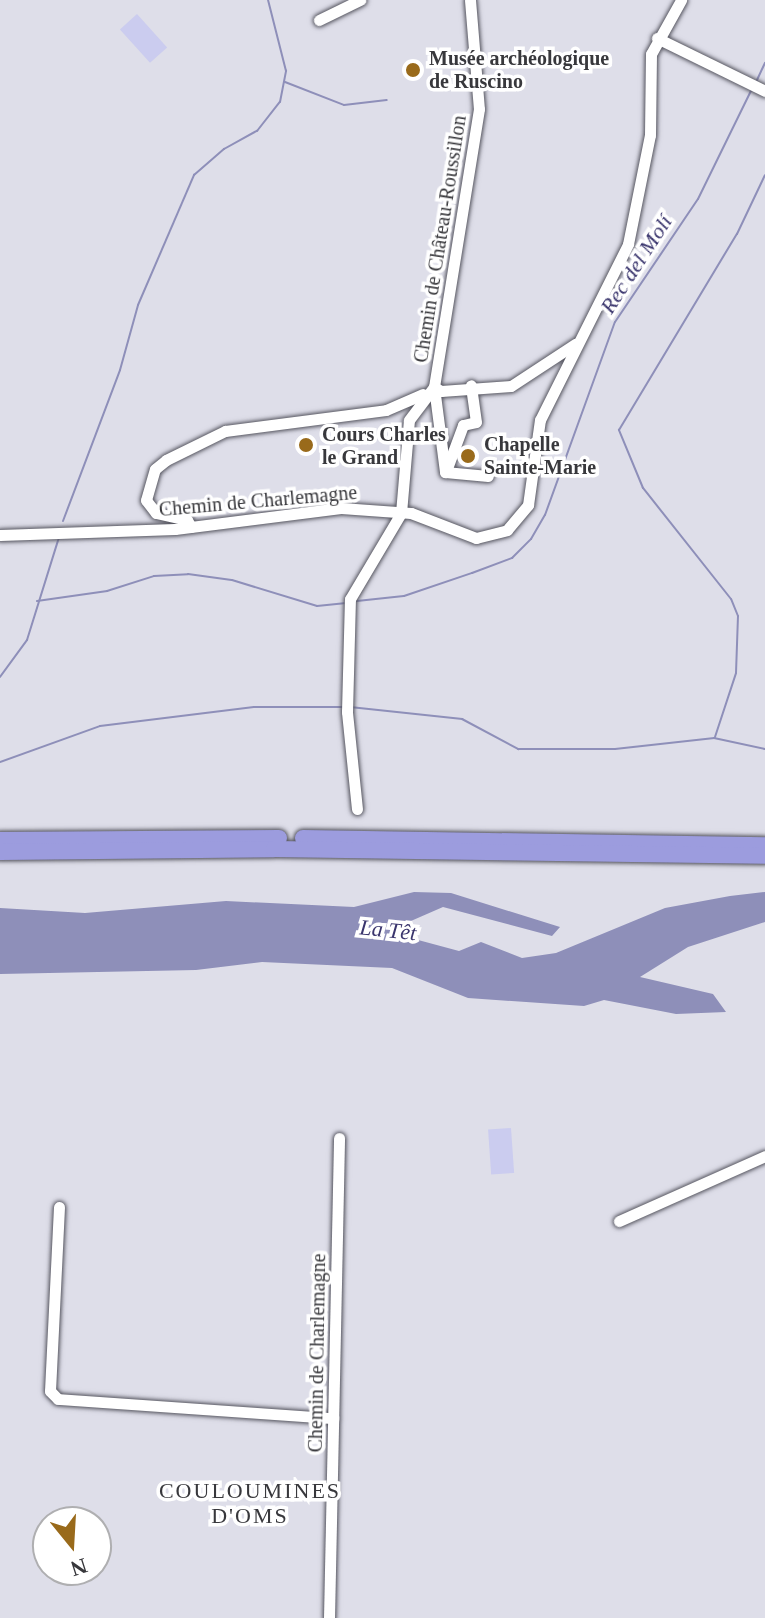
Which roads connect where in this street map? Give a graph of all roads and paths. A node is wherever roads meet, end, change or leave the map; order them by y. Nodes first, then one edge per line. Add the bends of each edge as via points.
1 (360, 0) edge
2 (470, 0) edge
3 (681, 0) edge
4 (319, 20) dead end
5 (657, 38) junction
6 (762, 90) edge
7 (577, 343) junction
8 (471, 385) junction
9 (434, 387) junction
10 (445, 472) junction
11 (488, 476) dead end
12 (401, 513) junction
13 (191, 527) junction
14 (0, 535) edge
15 (357, 809) dead end
16 (0, 840) edge
17 (765, 845) edge
18 (0, 852) edge
19 (765, 856) edge
20 (339, 1138) dead end
21 (765, 1156) edge
22 (59, 1207) dead end
23 (619, 1221) dead end
24 (333, 1418) junction
25 (329, 1618) edge

1 - 4 street
2 - 9 street, Chemin de Château-Roussillon via 479,109
3 - 5 street
5 - 6 street
5 - 7 street, Chemin de Charlemagne via 651,54 650,135 628,244 595,318
7 - 8 street via 511,386
7 - 12 street, Chemin de Charlemagne via 540,420 534,482 520,519 507,530 476,538
8 - 9 street via 441,391
8 - 10 street via 476,422 463,425
9 - 10 street
9 - 12 street via 409,420
9 - 13 street via 386,410 225,431 166,460 155,469 146,500 156,513 187,520
10 - 11 street
12 - 13 street, Chemin de Charlemagne via 341,508
12 - 15 street via 350,602 347,705
13 - 14 street, Chemin de Charlemagne
16 - 17 highway via 135,836
18 - 19 highway via 274,849
20 - 24 street, Chemin de Charlemagne
21 - 23 street
22 - 24 street via 50,1391 58,1399
24 - 25 street, Chemin de Charlemagne

